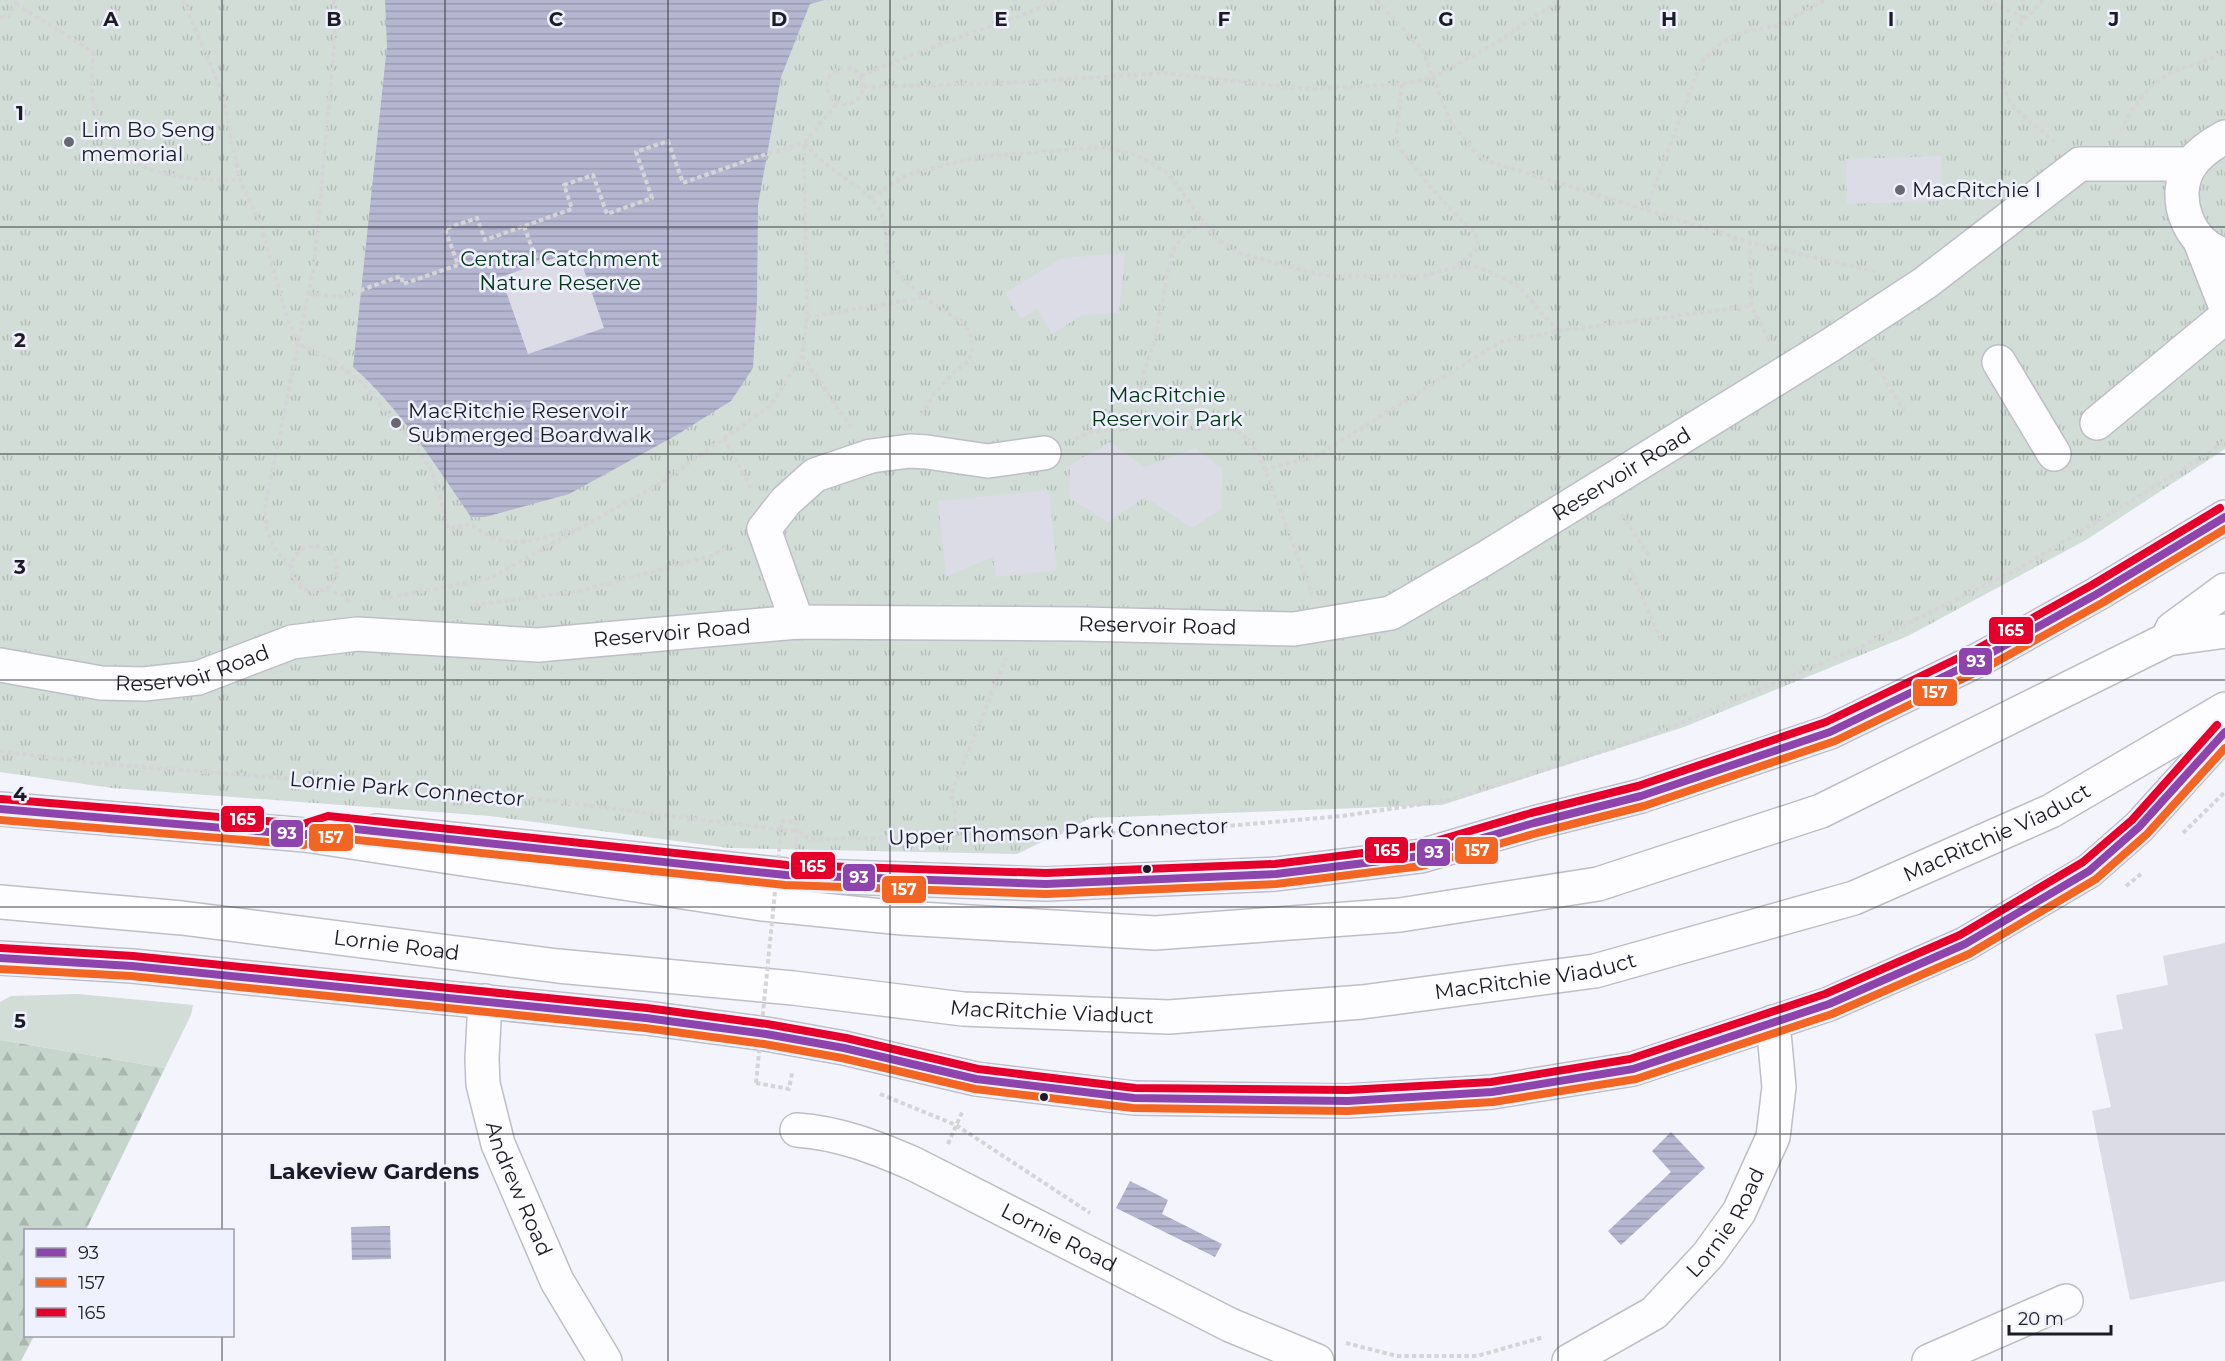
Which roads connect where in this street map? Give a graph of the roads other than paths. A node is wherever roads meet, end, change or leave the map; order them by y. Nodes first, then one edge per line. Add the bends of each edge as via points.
1 (2225, 137) edge
2 (2191, 164) junction
3 (2213, 248) edge
4 (2225, 305) edge
5 (2225, 317) edge
6 (1999, 362) dead end
7 (2097, 423) dead end
8 (1044, 453) road end
9 (2054, 454) dead end
10 (2225, 517) edge
11 (2225, 590) edge
12 (797, 622) junction
13 (2225, 631) edge
14 (2168, 639) junction
15 (0, 664) edge
16 (2225, 709) edge
17 (2225, 732) edge
18 (0, 809) edge
19 (305, 835) junction
20 (0, 902) edge
21 (0, 958) edge
22 (793, 988) joint
23 (485, 1001) junction
24 (1773, 1022) junction
25 (796, 1130) dead end
26 (2067, 1301) dead end
27 (1561, 1348) edge
28 (1307, 1353) edge
29 (605, 1361) edge
30 (1929, 1361) edge

1 - 2 main road via 2205,148
2 - 3 main road via 2183,185 2183,207 2190,228
2 - 12 main road, Reservoir Road via 2080,164 1925,283 1829,346 1391,613 1294,629
3 - 4 main road
5 - 7 main road
6 - 9 main road
8 - 12 main road via 988,461 910,451 870,456 815,476 786,501 764,529
10 - 19 main road via 1982,658 1830,732 1641,796 1421,855 1276,874 1046,884 786,875 327,826
11 - 14 main road via 2172,629
12 - 15 main road, Reservoir Road via 537,645 357,634 292,642 198,678 144,684 101,683
13 - 14 main road
14 - 19 main road via 1821,811 1598,884 1401,915 1155,933 902,918 806,909
16 - 22 main road, MacRitchie Viaduct via 2050,811 1854,898 1595,971 1362,1002 1169,1017 963,1009
17 - 24 main road via 2139,827 2089,871 1965,944 1828,1004
18 - 19 main road
20 - 22 main road, Lornie Road via 182,918 558,966
21 - 23 main road via 132,966
23 - 24 main road via 766,1034 976,1079 1134,1098 1348,1101 1492,1092 1633,1069
23 - 29 main road, Andrew Road via 483,1084 498,1144 557,1281
24 - 27 main road, Lornie Road via 1779,1087 1773,1137 1739,1212 1708,1255 1654,1312
25 - 28 main road, Lornie Road via 819,1131 865,1143 935,1174 1230,1325
26 - 30 main road

